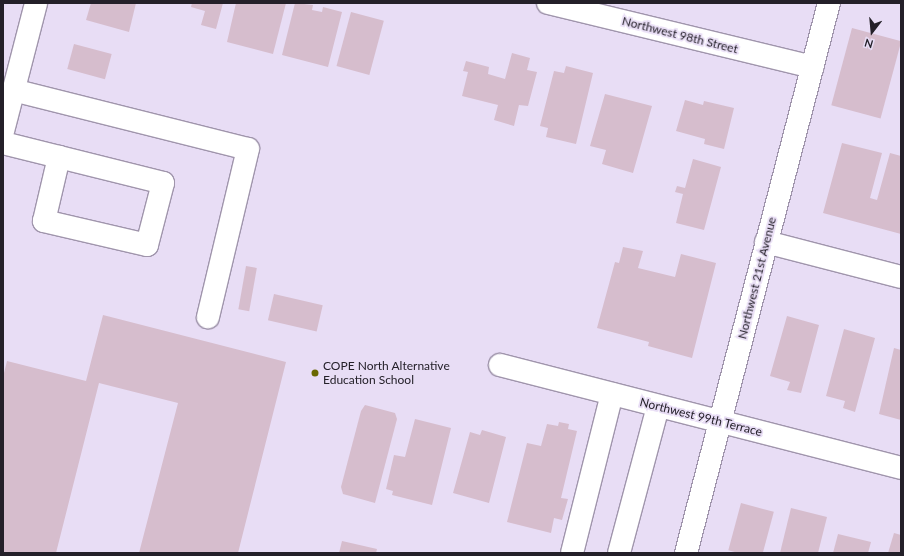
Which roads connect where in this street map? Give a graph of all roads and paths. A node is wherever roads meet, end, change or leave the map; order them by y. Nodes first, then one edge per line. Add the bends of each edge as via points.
1 (36, 3) edge
2 (548, 3) edge
3 (829, 3) edge
4 (812, 67) junction
5 (13, 90) junction
6 (3, 130) edge
7 (3, 143) edge
8 (59, 157) junction
9 (766, 242) junction
10 (901, 277) edge
11 (208, 317) dead end
12 (500, 365) dead end
13 (612, 394) junction
14 (658, 406) junction
15 (720, 422) junction
16 (901, 468) edge
17 (572, 553) edge
18 (619, 553) edge
19 (686, 553) edge

1 - 5 street
2 - 4 street, Northwest 98th Street
3 - 4 street, Northwest 21st Avenue
4 - 9 street, Northwest 21st Avenue
5 - 6 street
5 - 11 street via 248,149
7 - 8 street
8 - 8 street via 163,184 147,245 44,221
9 - 10 street
9 - 15 street, Northwest 21st Avenue
12 - 13 street, Northwest 99th Terrace
13 - 14 street, Northwest 99th Terrace
13 - 17 street
14 - 15 street, Northwest 99th Terrace
14 - 18 street
15 - 16 street, Northwest 99th Terrace
15 - 19 street, Northwest 21st Avenue

